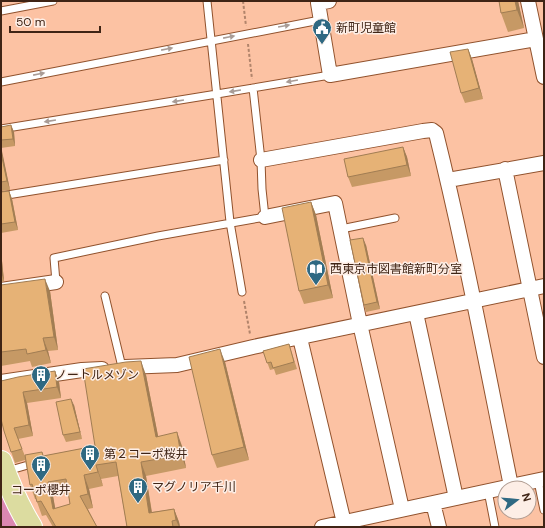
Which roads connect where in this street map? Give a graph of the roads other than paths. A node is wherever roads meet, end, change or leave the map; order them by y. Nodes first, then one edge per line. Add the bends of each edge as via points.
1 (53, 1) edge
2 (206, 1) edge
3 (329, 1) edge
4 (528, 1) edge
5 (1, 11) edge
6 (320, 20) junction
7 (540, 39) edge
8 (212, 40) junction
9 (330, 75) junction
10 (544, 77) edge
11 (1, 82) edge
12 (253, 88) junction
13 (217, 94) junction
14 (1, 129) edge
15 (224, 160) junction
16 (261, 160) junction
17 (544, 163) edge
18 (505, 169) junction
19 (448, 180) junction
20 (1, 196) edge
21 (265, 217) junction
22 (395, 218) dead end
23 (230, 222) junction
24 (341, 229) junction
25 (56, 282) joint
26 (544, 286) edge
27 (530, 289) junction
28 (1, 290) edge
29 (242, 292) road end
30 (105, 296) dead end
31 (474, 300) junction
32 (416, 313) junction
33 (360, 324) junction
34 (300, 338) junction
35 (544, 357) edge
36 (122, 367) junction
37 (1, 382) edge
38 (43, 461) edge
39 (5, 478) edge
40 (511, 480) edge
41 (541, 480) edge
42 (497, 489) edge
43 (488, 491) junction
44 (456, 498) junction
45 (433, 503) junction
46 (402, 510) junction
47 (544, 510) edge
48 (344, 525) edge
49 (31, 527) edge
50 (322, 527) edge
51 (439, 527) edge
52 (495, 527) edge

1 - 5 lane
2 - 8 lane
3 - 6 street via 318,3
4 - 7 street
8 -> 6 lane
6 - 9 street
7 - 9 street
7 - 10 street
11 -> 8 lane
8 - 13 lane
9 -> 12 lane
12 -> 13 lane
12 - 16 lane
13 -> 14 lane
13 - 15 lane
15 - 20 lane
15 - 23 lane
16 - 19 street via 432,130 436,133
16 - 21 lane
17 - 18 street
18 - 19 street
18 - 27 street
19 - 31 street
21 - 23 lane
21 - 24 street via 336,203
22 - 24 lane
23 - 25 lane via 54,258
23 - 29 lane
24 - 33 street
25 - 28 street
26 - 27 street
27 - 31 street
27 - 35 street
30 - 36 lane
31 - 32 street
31 - 40 street
32 - 33 street
32 - 44 street
33 - 34 street
33 - 46 street
34 - 36 street via 178,364
34 - 48 street
36 - 37 street
38 - 39 lane via 25,465
39 - 49 main road
41 - 47 lane
42 - 43 street
43 - 44 street
43 - 52 lane
44 - 45 street
45 - 46 street
45 - 51 street
46 - 48 street
48 - 50 street

